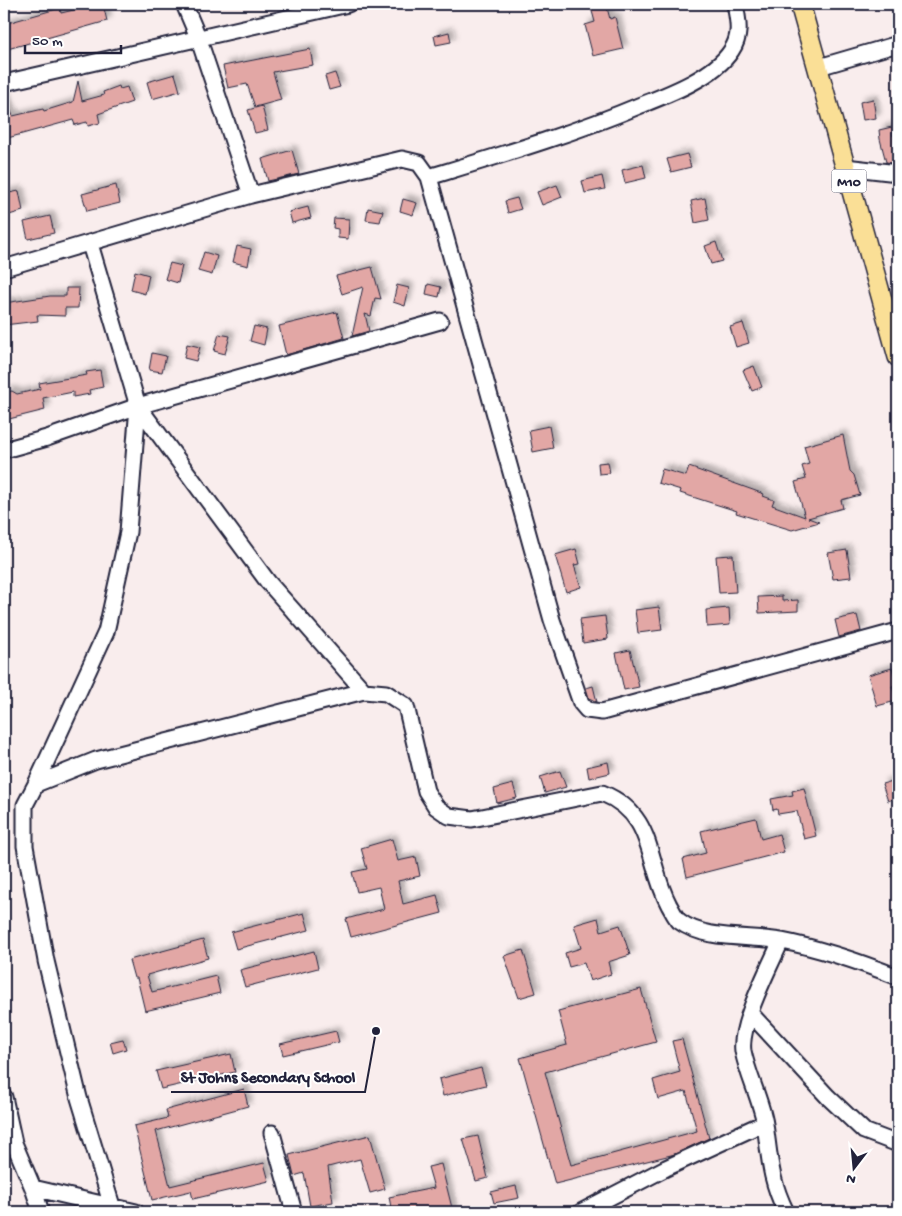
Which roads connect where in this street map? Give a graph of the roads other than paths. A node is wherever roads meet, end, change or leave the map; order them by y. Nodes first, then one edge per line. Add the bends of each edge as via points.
1 (184, 4) edge
2 (348, 4) edge
3 (735, 4) edge
4 (800, 4) edge
5 (198, 37) junction
6 (898, 44) edge
7 (818, 66) junction
8 (4, 83) edge
9 (845, 168) junction
10 (898, 173) edge
11 (429, 177) junction
12 (250, 195) junction
13 (90, 244) junction
14 (4, 268) edge
15 (440, 322) dead end
16 (898, 357) edge
17 (138, 406) junction
18 (4, 450) edge
19 (898, 631) edge
20 (364, 691) junction
21 (36, 784) junction
22 (781, 940) junction
23 (898, 977) edge
24 (750, 1013) junction
25 (4, 1097) edge
26 (764, 1123) junction
27 (272, 1134) dead end
28 (898, 1144) edge
29 (33, 1188) junction
30 (112, 1206) junction
31 (41, 1212) edge
32 (136, 1212) edge
33 (294, 1212) edge
34 (581, 1212) edge
35 (786, 1212) edge

1 - 5 street
2 - 5 street
3 - 11 street via 739,28 731,51 720,64 670,94 585,129
4 - 7 main road, M10
5 - 8 street
5 - 12 street
6 - 7 street
7 - 9 main road, M10
9 - 10 street
9 - 16 main road, M10
11 - 12 street via 419,164 402,159
11 - 19 street via 552,620 581,704 587,710 602,712
12 - 13 street
13 - 14 street
13 - 17 street
15 - 17 street
17 - 18 street
17 - 20 street via 268,582
17 - 21 street via 128,532 106,632
20 - 21 street via 96,760
20 - 22 street via 386,693 406,706 426,791 436,807 449,816 472,820 602,793 616,799 645,831 661,890 678,920 697,931
21 - 30 street via 24,805 25,846 46,961 76,1089
22 - 23 street via 841,954
22 - 24 street
24 - 26 street via 743,1048
24 - 28 street via 864,1131
25 - 29 street via 14,1143
26 - 34 street
26 - 35 street via 774,1188
27 - 33 street
29 - 30 street
29 - 31 street
30 - 32 street

